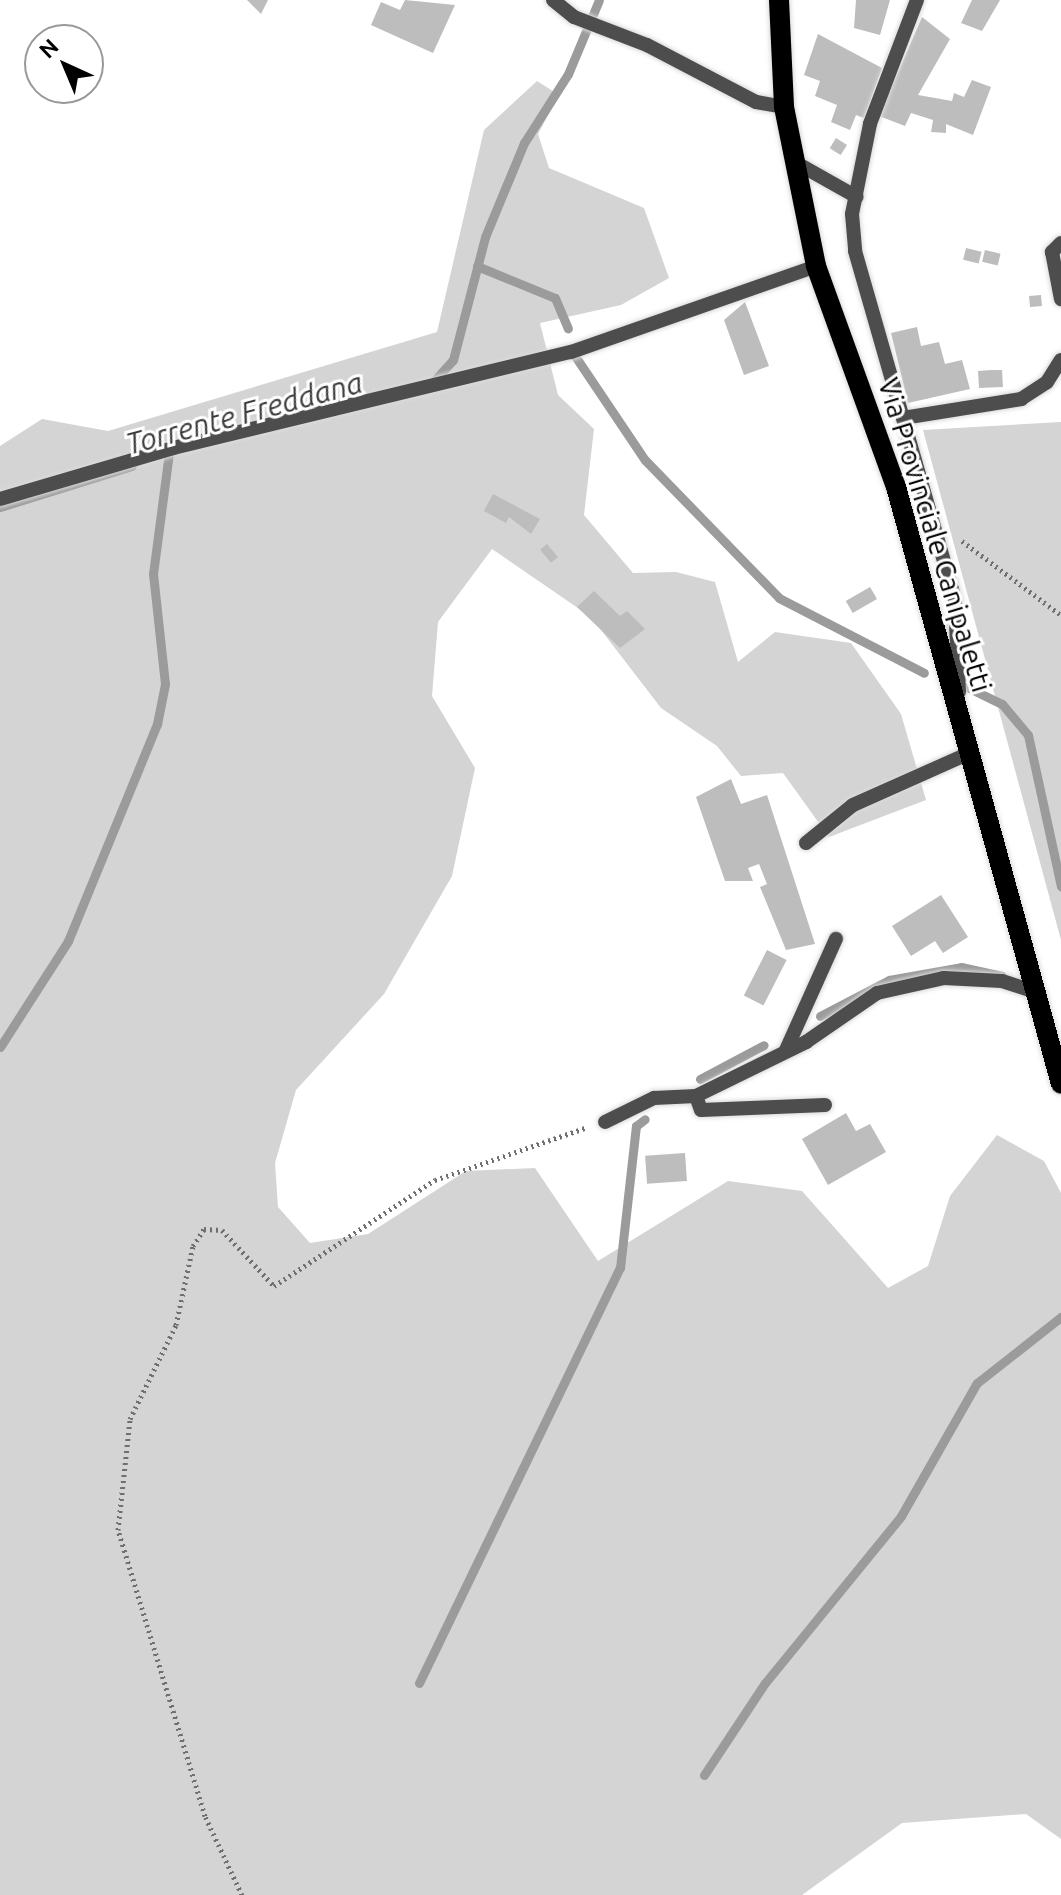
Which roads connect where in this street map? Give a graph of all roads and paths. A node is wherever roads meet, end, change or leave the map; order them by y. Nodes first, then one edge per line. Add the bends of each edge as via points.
1 (553, 0) edge
2 (779, 0) edge
3 (917, 0) edge
4 (784, 107) junction
5 (793, 161) junction
6 (857, 197) junction
7 (1061, 243) edge
8 (816, 266) junction
9 (1061, 299) edge
10 (1061, 360) edge
11 (903, 418) junction
12 (0, 499) edge
13 (931, 516) junction
14 (1061, 615) edge
15 (958, 713) junction
16 (970, 753) junction
17 (806, 843) dead end
18 (836, 939) dead end
19 (1036, 992) junction
20 (786, 1050) junction
21 (1061, 1084) edge
22 (696, 1096) junction
23 (825, 1105) dead end
24 (605, 1122) joint
25 (242, 1895) edge

1 - 4 street via 574,17 756,102
2 - 4 main road, Via Provinciale Canipaletti
3 - 6 street via 870,124
4 - 5 main road, Via Provinciale Canipaletti
5 - 6 street
5 - 8 main road, Via Provinciale Canipaletti
6 - 11 street via 855,251
7 - 9 street via 1052,252
8 - 12 street via 571,352 173,448
8 - 15 main road, Via Provinciale Canipaletti via 877,425
10 - 11 street via 1047,382 1021,399
11 - 13 street
13 - 14 path
13 - 15 street via 955,600
15 - 16 main road, Via Provinciale Canipaletti
16 - 17 street via 853,805
16 - 19 main road, Via Provinciale Canipaletti
18 - 20 street
19 - 20 street via 1002,981 944,978 877,993
19 - 21 main road, Via Provinciale Canipaletti
20 - 22 street
22 - 23 street via 701,1110
22 - 24 street via 654,1098
24 - 25 path via 435,1180 274,1286 222,1230 204,1229 193,1246 176,1325 130,1419 118,1530 152,1622 205,1816

